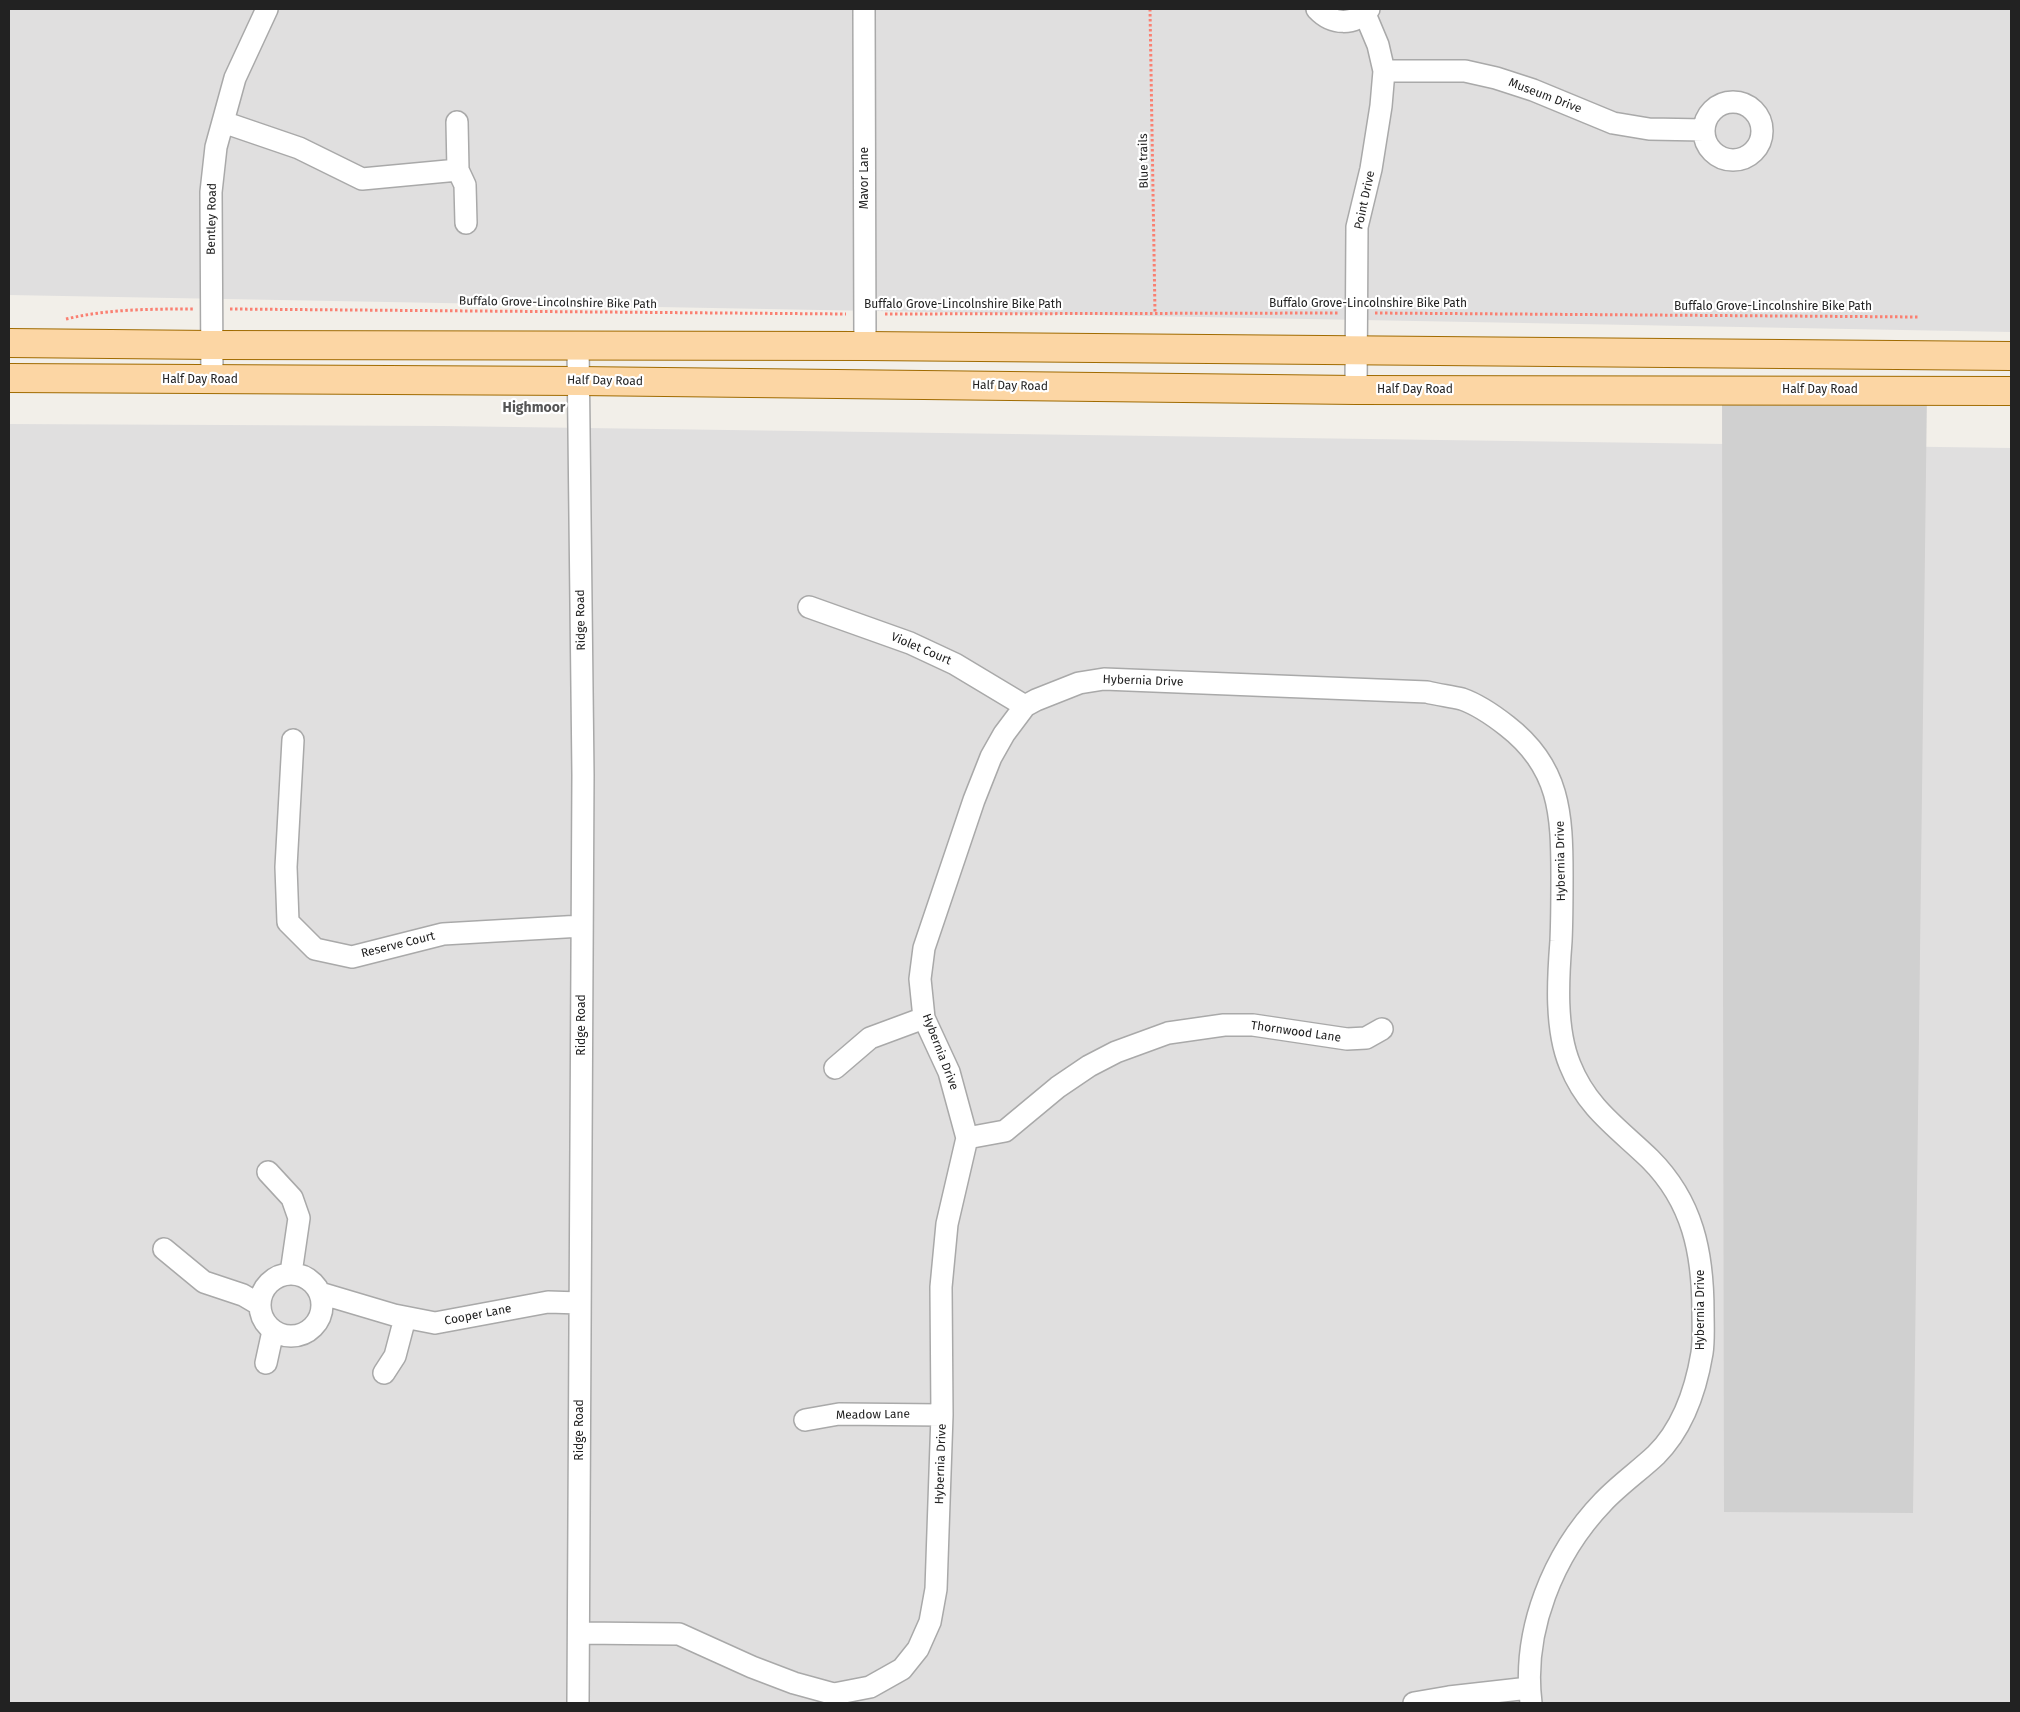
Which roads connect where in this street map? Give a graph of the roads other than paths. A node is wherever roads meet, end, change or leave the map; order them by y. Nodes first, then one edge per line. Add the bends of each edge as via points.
1 (267, 9) edge
2 (864, 9) edge
3 (1317, 9) edge
4 (1367, 11) edge
5 (1384, 71) junction
6 (223, 122) junction
7 (457, 122) dead end
8 (1704, 130) dead end
9 (458, 170) junction
10 (466, 223) dead end
11 (9, 343) edge
12 (212, 346) junction
13 (578, 346) junction
14 (865, 346) junction
15 (1356, 351) junction
16 (2011, 356) edge
17 (9, 378) edge
18 (212, 380) junction
19 (578, 381) junction
20 (1356, 390) junction
21 (2011, 391) edge
22 (809, 607) dead end
23 (1025, 706) junction
24 (293, 740) dead end
25 (582, 926) junction
26 (924, 1018) junction
27 (1382, 1029) dead end
28 (835, 1068) dead end
29 (967, 1138) junction
30 (268, 1172) dead end
31 (164, 1249) dead end
32 (291, 1274) junction
33 (320, 1293) junction
34 (580, 1302) junction
35 (260, 1305) junction
36 (405, 1318) junction
37 (273, 1331) junction
38 (266, 1363) dead end
39 (384, 1373) dead end
40 (942, 1415) junction
41 (805, 1420) dead end
42 (579, 1633) junction
43 (1530, 1696) edge
44 (578, 1703) edge
45 (1414, 1703) edge

1 - 6 street, Bentley Road via 235,78
2 - 14 street, Mavor Lane
3 - 4 street, Point Drive via 1336,22 1351,21
4 - 5 street, Point Drive
5 - 8 street, Museum Drive via 1465,71 1533,90 1613,123 1649,129
5 - 15 street, Point Drive via 1371,169 1358,228
6 - 9 street via 299,148 362,179
6 - 12 street, Bentley Road via 210,192
7 - 9 street
9 - 10 street via 464,185
11 - 12 main road
12 - 13 main road
12 - 18 street, Bentley Road
13 - 14 main road
13 - 19 street, Ridge Road
14 - 15 main road
15 - 16 main road
15 - 20 street, Point Drive
17 - 18 main road, Half Day Road
18 - 19 main road, Half Day Road
19 - 20 main road, Half Day Road
19 - 25 street, Ridge Road
20 - 21 main road, Half Day Road
22 - 23 street, Violet Court via 910,643 955,664
23 - 26 street, Hybernia Drive via 991,757 924,948 920,978
23 - 43 street, Hybernia Drive via 1079,683 1104,679 1427,692 1463,700 1487,711 1524,739 1549,777 1562,825 1558,981 1563,1039 1569,1064 1599,1114 1670,1181 1684,1206 1697,1241 1702,1273 1702,1350 1696,1384 1676,1428 1659,1452 1603,1502 1572,1538 1542,1604 1532,1646
24 - 25 street, Reserve Court via 286,867 288,922 315,949 352,957 443,934
25 - 34 street, Ridge Road
26 - 28 street via 870,1038
26 - 29 street, Hybernia Drive via 949,1072
27 - 29 street, Thornwood Lane via 1366,1038 1347,1039 1253,1025 1224,1025 1168,1033 1116,1052 1089,1066 1005,1131
29 - 40 street, Hybernia Drive via 946,1224 941,1287
30 - 32 street via 292,1198 299,1218
31 - 35 street via 204,1282 243,1295
32 - 33 street, Cooper Lane via 308,1278
32 - 35 street via 272,1280 265,1286
33 - 36 street, Cooper Lane
33 - 37 street via 322,1313 311,1329 293,1336
34 - 36 street, Cooper Lane via 548,1302 435,1323
34 - 42 street, Ridge Road
35 - 37 street via 266,1324
36 - 39 street via 395,1356
37 - 38 street
40 - 41 street, Meadow Lane via 839,1414
40 - 42 street, Hybernia Drive via 936,1589 930,1622 918,1649 902,1669 870,1687 834,1694 760,1670 679,1634
42 - 44 street, Ridge Road
43 - 45 street via 1449,1696

